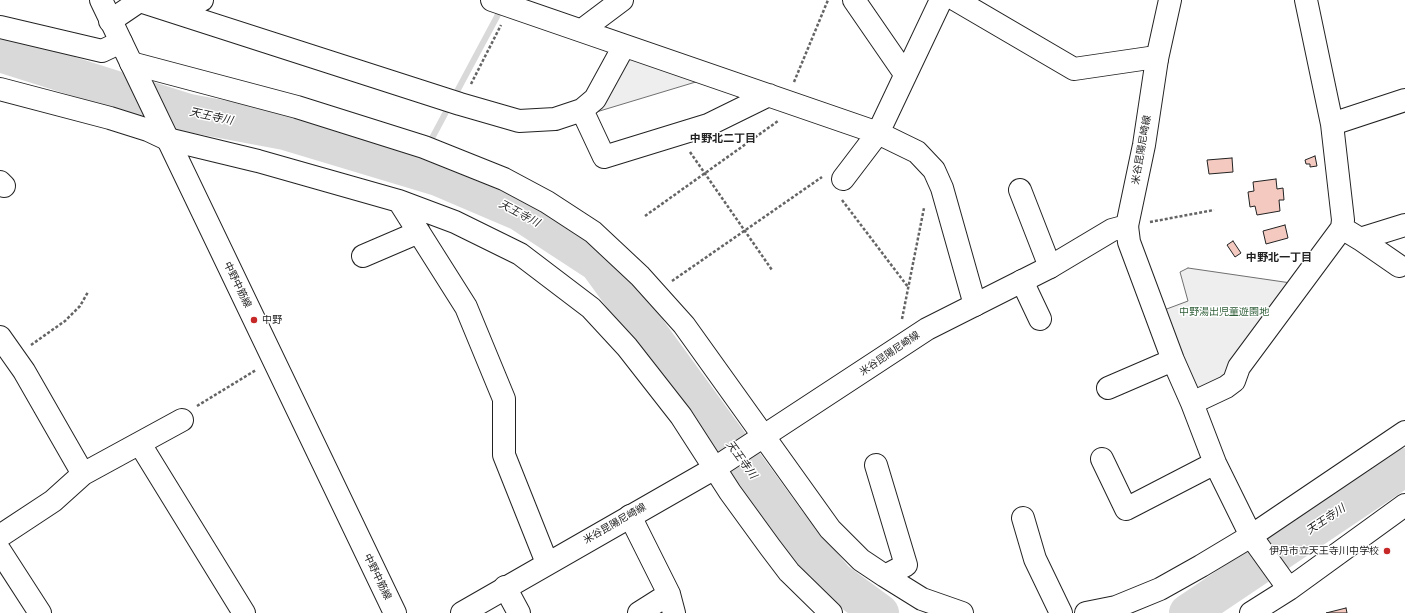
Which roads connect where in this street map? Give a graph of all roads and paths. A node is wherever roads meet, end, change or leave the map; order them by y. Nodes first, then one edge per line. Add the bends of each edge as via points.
1 (100, 0) edge
2 (140, 0) edge
3 (202, 0) edge
4 (622, 0) edge
5 (828, 0) edge
6 (854, 0) edge
7 (941, 0) edge
8 (956, 0) edge
9 (1170, 0) edge
10 (1306, 0) edge
11 (509, 4) edge
12 (171, 10) junction
13 (110, 21) junction
14 (0, 27) edge
15 (582, 30) junction
16 (121, 42) junction
17 (624, 46) junction
18 (1157, 59) junction
19 (134, 68) junction
20 (905, 74) junction
21 (0, 89) edge
22 (782, 100) junction
23 (1405, 100) edge
24 (460, 104) junction
25 (582, 110) junction
26 (1332, 124) junction
27 (165, 133) junction
28 (878, 133) junction
29 (679, 134) junction
30 (704, 174) junction
31 (843, 179) junction
32 (1020, 190) dead end
33 (399, 201) junction
34 (924, 205) dead end
35 (1214, 210) dead end
36 (645, 216) dead end
37 (1405, 225) edge
38 (1127, 226) junction
39 (745, 231) junction
40 (419, 232) junction
41 (1351, 234) junction
42 (363, 256) dead end
43 (1399, 266) dead end
44 (1050, 267) junction
45 (772, 270) dead end
46 (1022, 281) junction
47 (908, 287) junction
48 (88, 292) dead end
49 (655, 293) junction
50 (975, 305) junction
51 (1040, 319) dead end
52 (0, 337) edge
53 (896, 351) junction
54 (14, 356) junction
55 (272, 358) junction
56 (1173, 360) junction
57 (1108, 388) dead end
58 (1192, 403) junction
59 (182, 420) joint
60 (1405, 432) edge
61 (760, 439) junction
62 (140, 444) junction
63 (1102, 459) dead end
64 (1215, 463) junction
65 (876, 465) dead end
66 (717, 466) junction
67 (83, 474) junction
68 (1405, 505) edge
69 (630, 516) junction
70 (1023, 518) dead end
71 (0, 536) edge
72 (1254, 540) junction
73 (0, 551) edge
74 (548, 563) junction
75 (885, 576) junction
76 (1286, 584) junction
77 (505, 588) junction
78 (672, 604) edge
79 (40, 613) edge
80 (244, 613) edge
81 (394, 613) edge
82 (462, 613) edge
83 (519, 613) edge
84 (639, 613) edge
85 (832, 613) edge
86 (962, 613) edge
87 (1061, 613) edge
88 (1086, 613) edge
89 (1251, 613) edge

1 - 13 street, 中野中筋線
2 - 12 street
2 - 13 street
3 - 12 street
4 - 15 street
5 - 22 path
6 - 20 street
7 - 20 street
8 - 18 street via 1074,69
9 - 18 street, 米谷昆陽尼崎線
10 - 26 street
11 - 15 street
11 - 24 path
12 - 24 street
13 - 16 street, 中野中筋線
14 - 16 street via 102,51
15 - 17 street
16 - 19 street, 中野中筋線
17 - 22 street
17 - 25 street via 595,99
18 - 38 street, 米谷昆陽尼崎線 via 1144,145
19 - 27 street, 中野中筋線
19 - 49 street via 297,107 428,148 504,179 554,206 593,232
20 - 28 street
21 - 27 street via 37,107 110,118
22 - 28 street
22 - 29 street
22 - 30 path via 788,114
23 - 26 street
24 - 25 street via 519,121 555,119
25 - 29 street via 604,157
26 - 41 street via 1344,220
27 - 33 street
27 - 55 street, 中野中筋線
28 - 31 street
28 - 50 street via 917,152 934,170 942,188
29 - 30 path
30 - 36 path
30 - 39 path
31 - 39 path via 822,177
31 - 47 path via 840,197
32 - 44 street
33 - 40 street
33 - 66 street via 455,222 520,254 591,308 627,347
34 - 47 path
35 - 38 path
37 - 41 street
38 - 44 street, 米谷昆陽尼崎線 via 1112,230
38 - 56 street via 1129,242
39 - 45 path
39 - 49 path
40 - 42 street
40 - 74 street via 466,308 504,399 504,454
41 - 43 street
41 - 58 street via 1239,367 1234,381
44 - 46 street, 米谷昆陽尼崎線
46 - 50 street, 米谷昆陽尼崎線
46 - 51 street
47 - 53 path
48 - 54 path via 80,306 65,321
49 - 61 street via 684,325
50 - 53 street, 米谷昆陽尼崎線 via 926,329
52 - 54 street
53 - 61 street, 米谷昆陽尼崎線
54 - 67 street
55 - 59 path via 182,414
55 - 81 street, 中野中筋線
56 - 57 street
56 - 58 street
58 - 64 street
59 - 62 street
60 - 72 street
61 - 66 street, 米谷昆陽尼崎線
61 - 75 street via 830,529 861,560
62 - 67 street
62 - 80 street
63 - 64 street via 1126,509
64 - 72 street
65 - 75 street via 906,565
66 - 69 street, 米谷昆陽尼崎線
66 - 85 street via 789,572
67 - 71 street via 53,501
68 - 76 street
69 - 74 street, 米谷昆陽尼崎線
69 - 78 street
70 - 87 street via 1036,559
72 - 76 street
72 - 88 street via 1160,588 1116,607
73 - 79 street
74 - 77 street, 米谷昆陽尼崎線
75 - 86 street via 922,599
76 - 89 street
77 - 82 street, 米谷昆陽尼崎線
77 - 83 street
78 - 84 street

